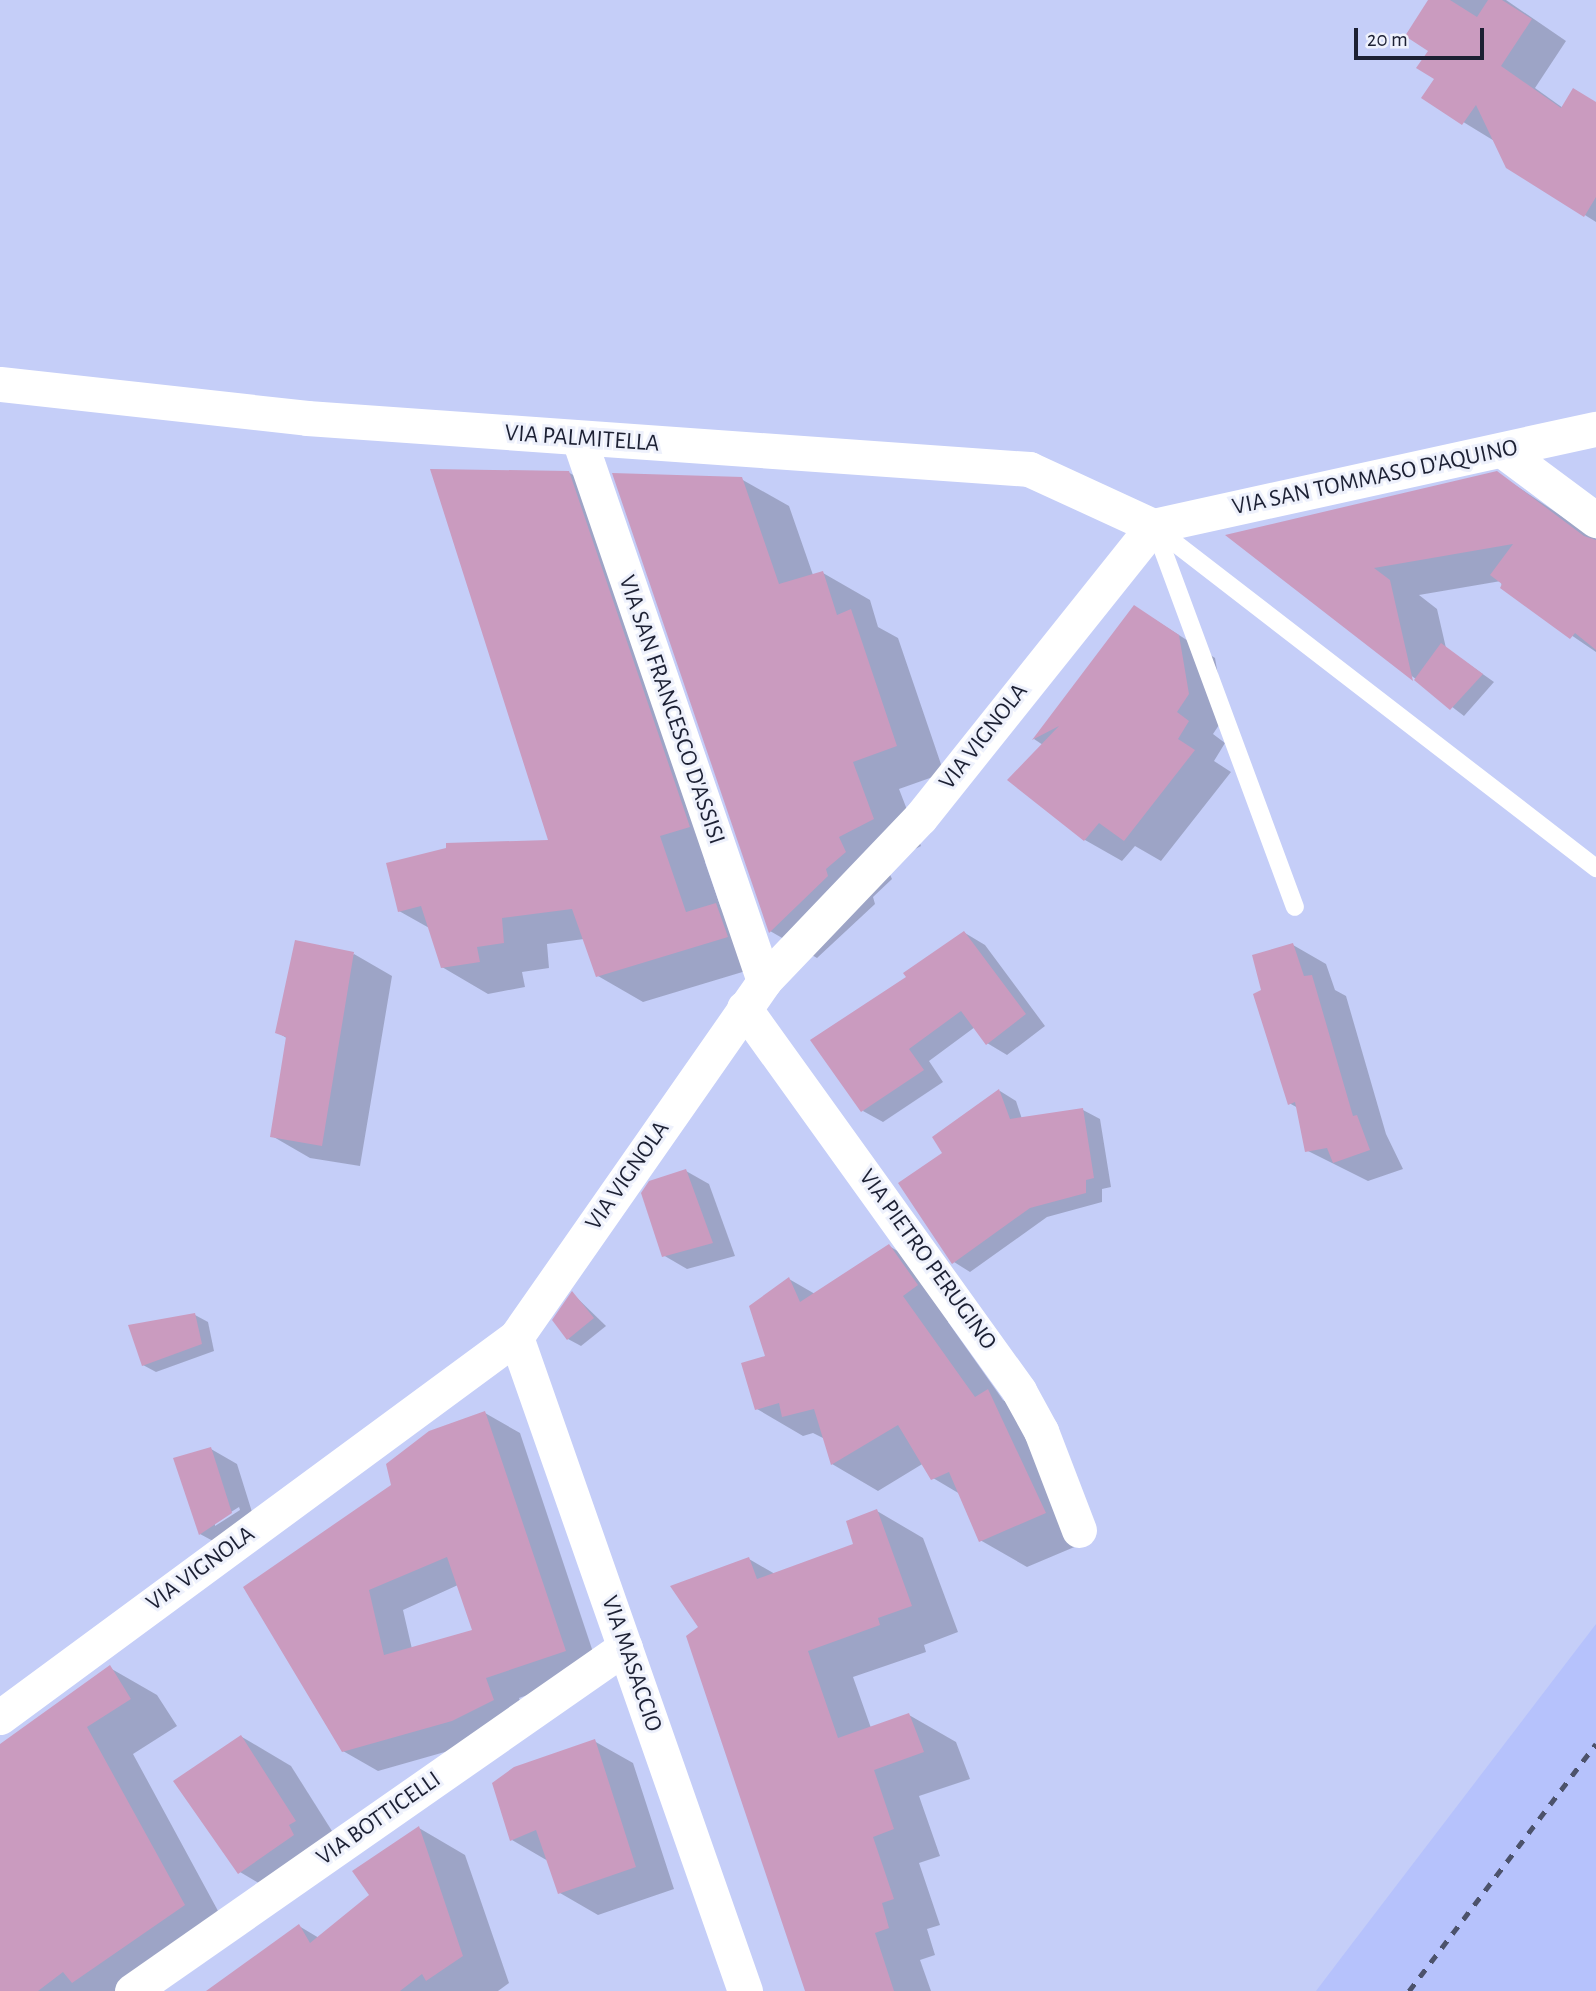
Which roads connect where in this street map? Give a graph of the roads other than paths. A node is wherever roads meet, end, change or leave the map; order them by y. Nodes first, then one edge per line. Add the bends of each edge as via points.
1 (0, 384) edge
2 (1596, 429) edge
3 (579, 439) junction
4 (1502, 450) junction
5 (1596, 520) edge
6 (1153, 526) junction
7 (1596, 868) edge
8 (1295, 907) dead end
9 (754, 994) junction
10 (516, 1337) junction
11 (1079, 1530) dead end
12 (625, 1647) junction
13 (0, 1717) edge
14 (132, 1991) edge
15 (745, 1991) edge

1 - 3 street, VIA PALMITELLA via 307,418
2 - 4 street, VIA SAN TOMMASO D'AQUINO
3 - 6 street, VIA PALMITELLA via 1029,469
3 - 9 street, VIA SAN FRANCESCO D'ASSISI
4 - 5 street
4 - 6 street, VIA SAN TOMMASO D'AQUINO
6 - 7 lane
6 - 8 lane
6 - 9 street, VIA VIGNOLA via 920,818
9 - 10 street, VIA VIGNOLA
9 - 11 street, VIA PIETRO PERUGINO via 1020,1391 1041,1431
10 - 12 street, VIA MASACCIO
10 - 13 street, VIA VIGNOLA
12 - 14 street, VIA BOTTICELLI
12 - 15 street, VIA MASACCIO

